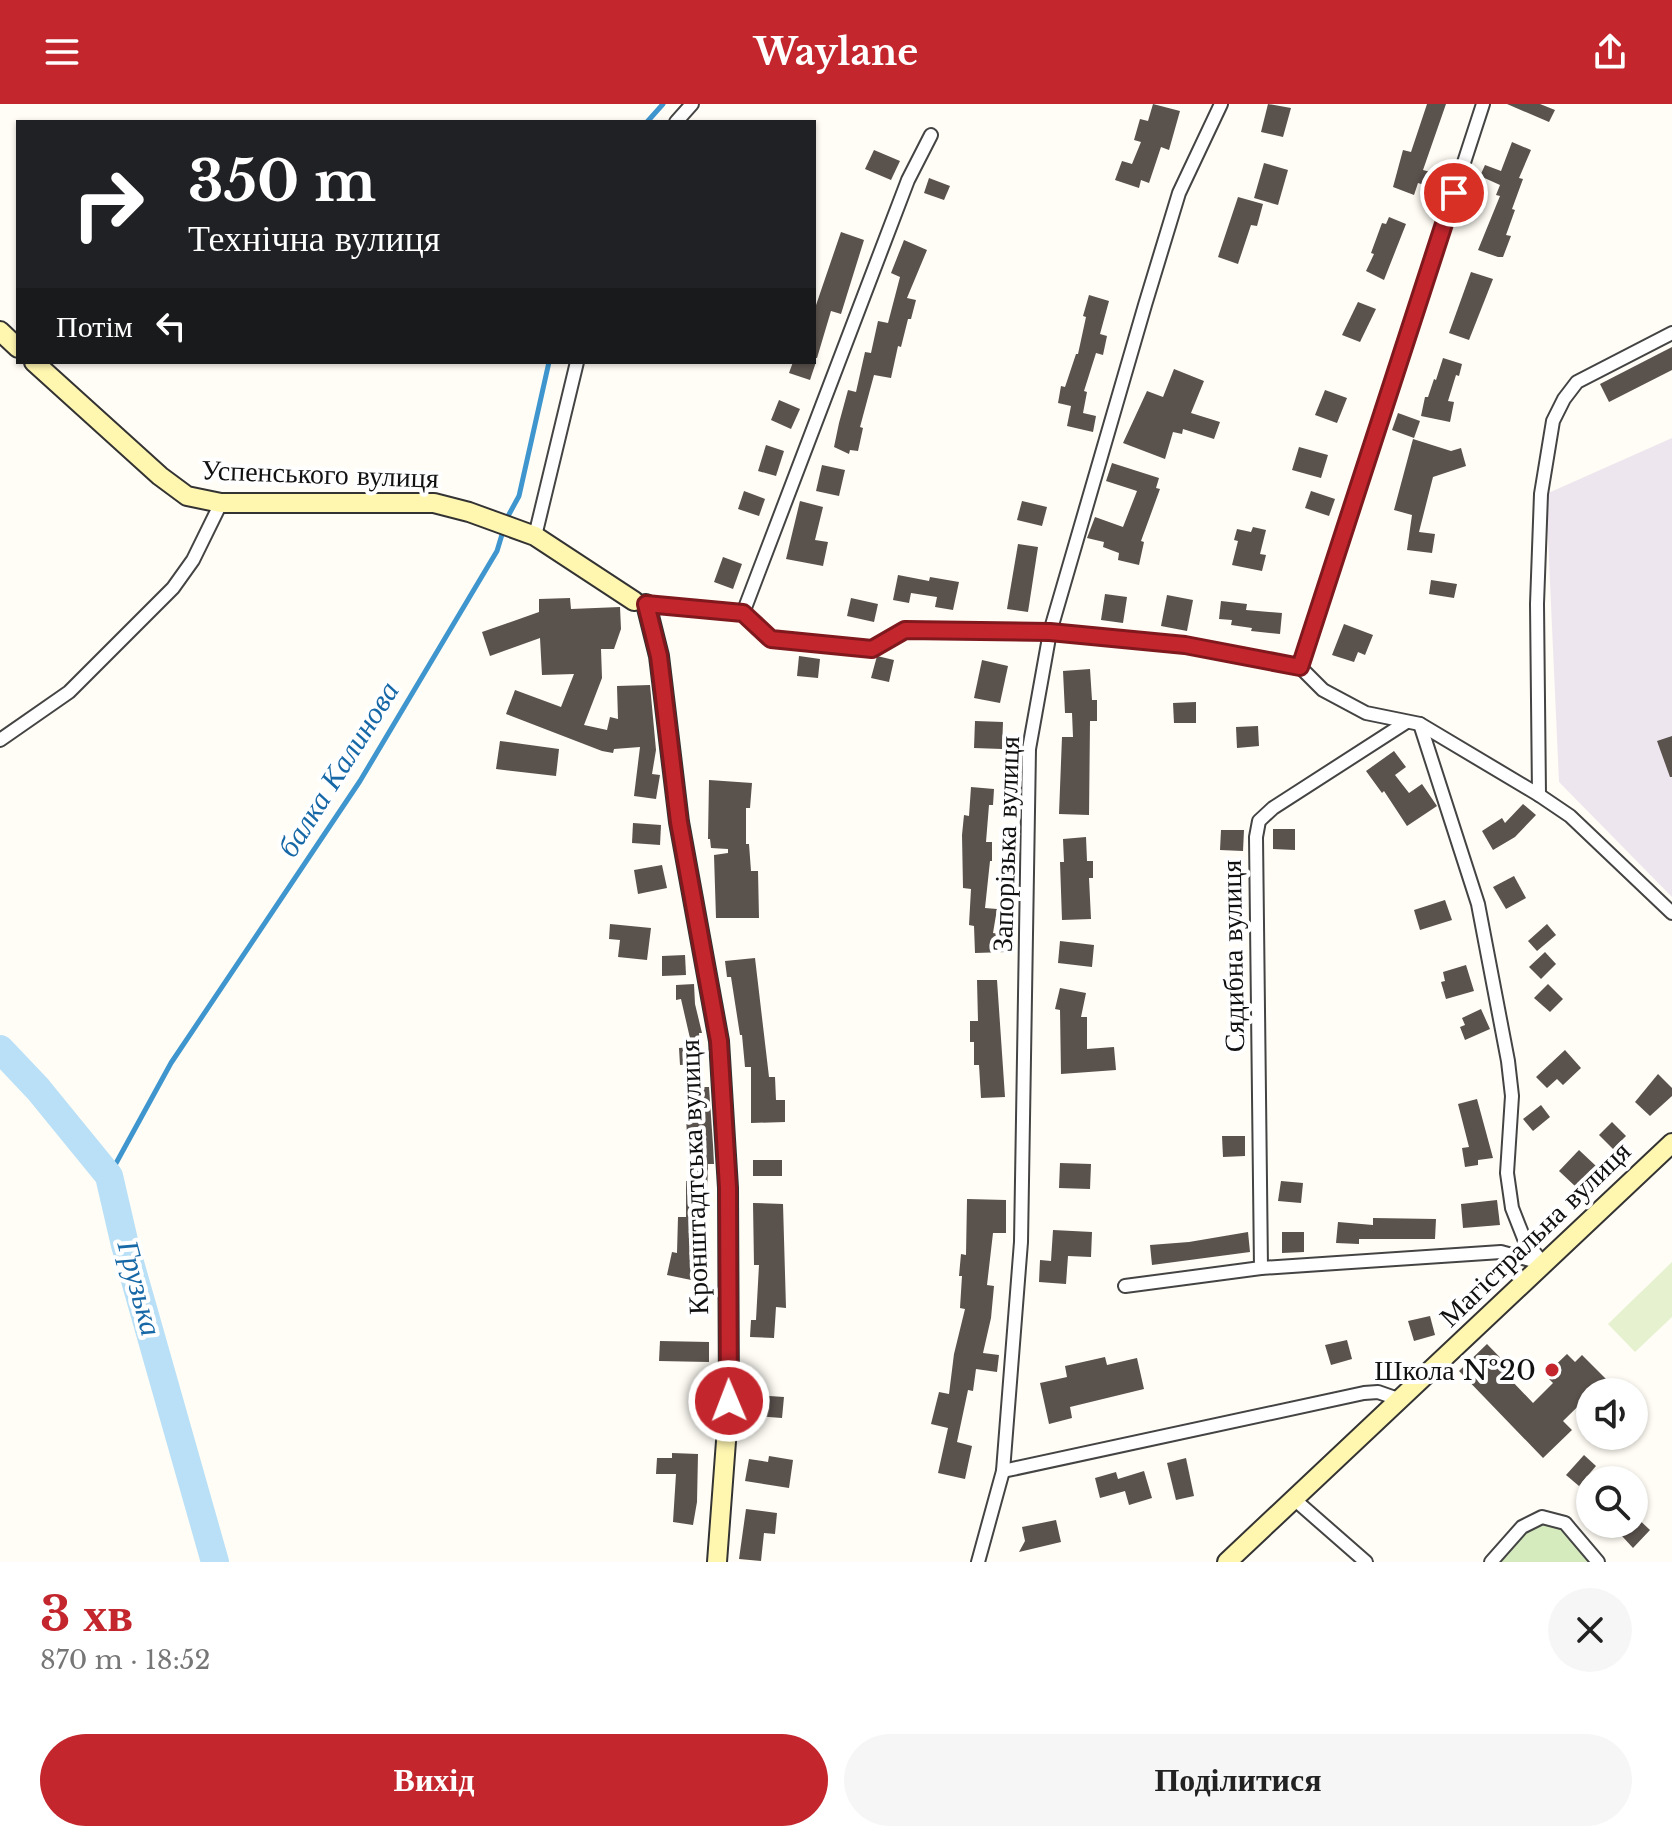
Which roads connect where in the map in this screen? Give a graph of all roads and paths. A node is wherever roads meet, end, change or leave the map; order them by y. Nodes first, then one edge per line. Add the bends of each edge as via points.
1 (692, 104) edge
2 (1221, 104) edge
3 (1483, 104) edge
4 (678, 120) edge
5 (931, 135) dead end
6 (0, 331) edge
7 (1672, 333) edge
8 (16, 346) edge
9 (36, 364) edge
10 (577, 364) edge
11 (221, 503) junction
12 (535, 536) junction
13 (640, 602) junction
14 (743, 613) junction
15 (1050, 632) junction
16 (1300, 667) junction
17 (1405, 723) junction
18 (1420, 724) junction
19 (0, 740) edge
20 (1539, 795) junction
21 (1672, 913) edge
22 (1672, 1143) edge
23 (1544, 1264) junction
24 (1261, 1268) junction
25 (1125, 1286) dead end
26 (1398, 1399) junction
27 (1003, 1471) junction
28 (1294, 1499) junction
29 (717, 1562) edge
30 (978, 1562) edge
31 (1227, 1562) edge
32 (1366, 1562) edge
33 (1491, 1562) edge
34 (1598, 1562) edge

1 - 4 street
2 - 15 street, Запорізька вулиця via 1179,193
3 - 16 street
5 - 14 street via 908,180
6 - 8 street
7 - 20 street via 1577,382 1553,421 1541,494
9 - 11 street, Успенського вулиця via 160,476 187,496
10 - 12 street
11 - 12 street, Успенського вулиця via 434,503
11 - 19 street via 173,588 69,692
12 - 13 street, Успенського вулиця
13 - 14 street
13 - 29 street, Кронштадтська вулиця via 659,656 679,822 719,1041 728,1188 729,1401
14 - 15 street via 771,639 872,649 905,630
15 - 16 street via 1185,645
15 - 27 street, Запорізька вулиця via 1029,749 1021,1242
16 - 17 street via 1323,690 1366,713
17 - 18 street
17 - 24 street, Сядибна вулиця via 1259,821
18 - 20 street
18 - 23 street via 1484,935 1512,1096 1507,1173 1512,1208 1525,1241
20 - 21 street via 1570,816
22 - 23 street, Магістральна вулиця
23 - 24 street via 1501,1252
23 - 26 street, Магістральна вулиця
24 - 25 street
26 - 27 street via 1364,1393
26 - 28 street, Магістральна вулиця
27 - 30 street, Запорізька вулиця
28 - 31 street, Магістральна вулиця
28 - 32 street
33 - 34 street via 1522,1527 1542,1517 1565,1523

